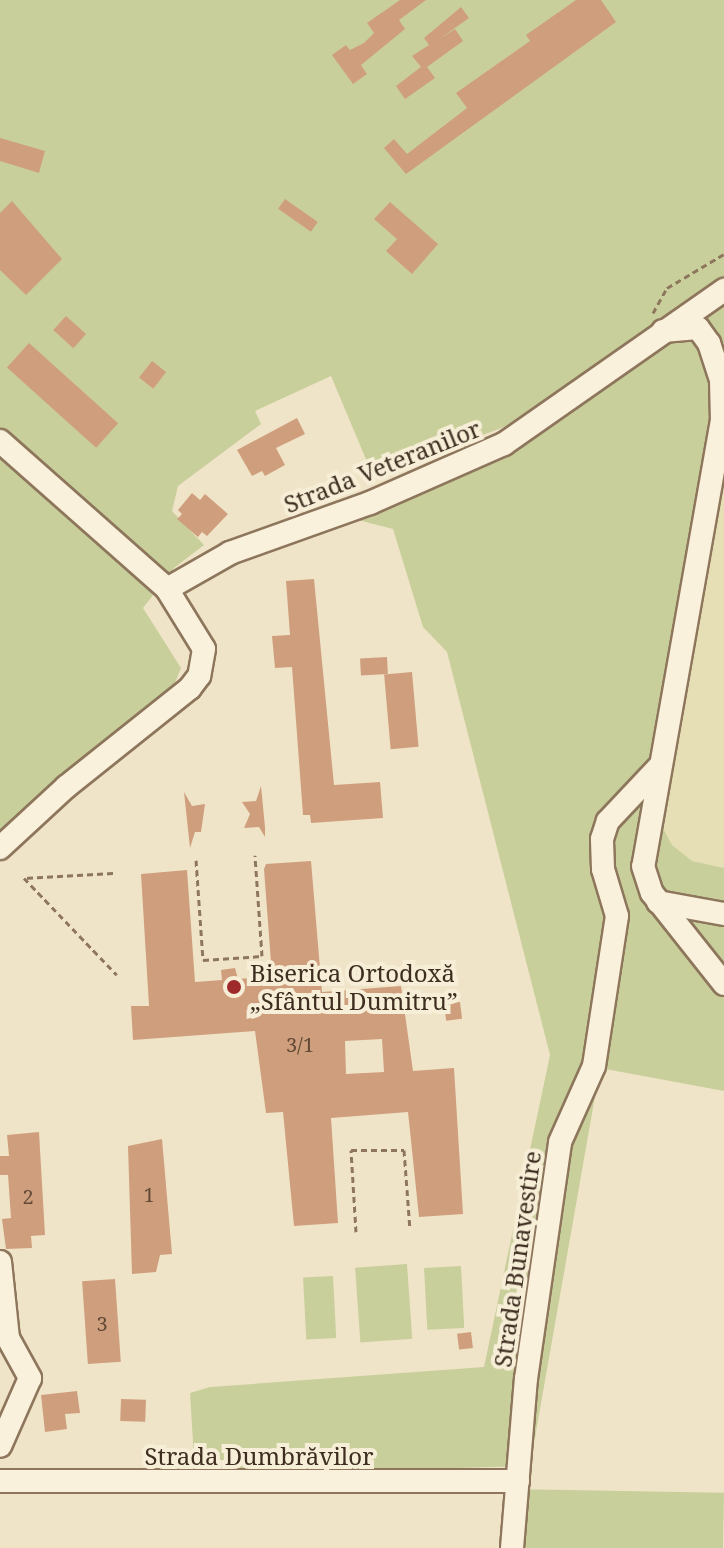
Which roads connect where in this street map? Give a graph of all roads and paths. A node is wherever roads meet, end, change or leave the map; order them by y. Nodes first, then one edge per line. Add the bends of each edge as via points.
1 (724, 254) edge
2 (724, 290) edge
3 (656, 327) junction
4 (698, 328) junction
5 (724, 328) edge
6 (0, 441) edge
7 (167, 589) junction
8 (658, 768) junction
9 (0, 848) edge
10 (255, 855) dead end
11 (196, 860) dead end
12 (113, 873) dead end
13 (658, 902) junction
14 (724, 914) edge
15 (117, 975) dead end
16 (724, 984) edge
17 (410, 1229) dead end
18 (356, 1232) dead end
19 (0, 1262) edge
20 (0, 1446) edge
21 (0, 1481) edge
22 (518, 1481) junction
23 (512, 1548) edge

1 - 3 path via 667,288
2 - 3 street, Strada Veteranilor
3 - 4 street
3 - 7 street, Strada Veteranilor via 504,444 370,503 230,553
4 - 5 street
4 - 8 street via 717,364 722,420
6 - 7 street
7 - 9 street via 199,635 204,649 199,676
8 - 13 street via 643,866
8 - 22 street, Strada Bunavestire via 608,821 602,839 603,869 617,916 594,1066 560,1142 526,1379
10 - 11 path via 262,956 203,960
12 - 15 path via 24,878
13 - 14 street
13 - 16 street
17 - 18 path via 404,1150 351,1150
19 - 20 street via 8,1338 30,1378
21 - 22 street, Strada Dumbrăvilor
22 - 23 street, Strada Bunavestire

